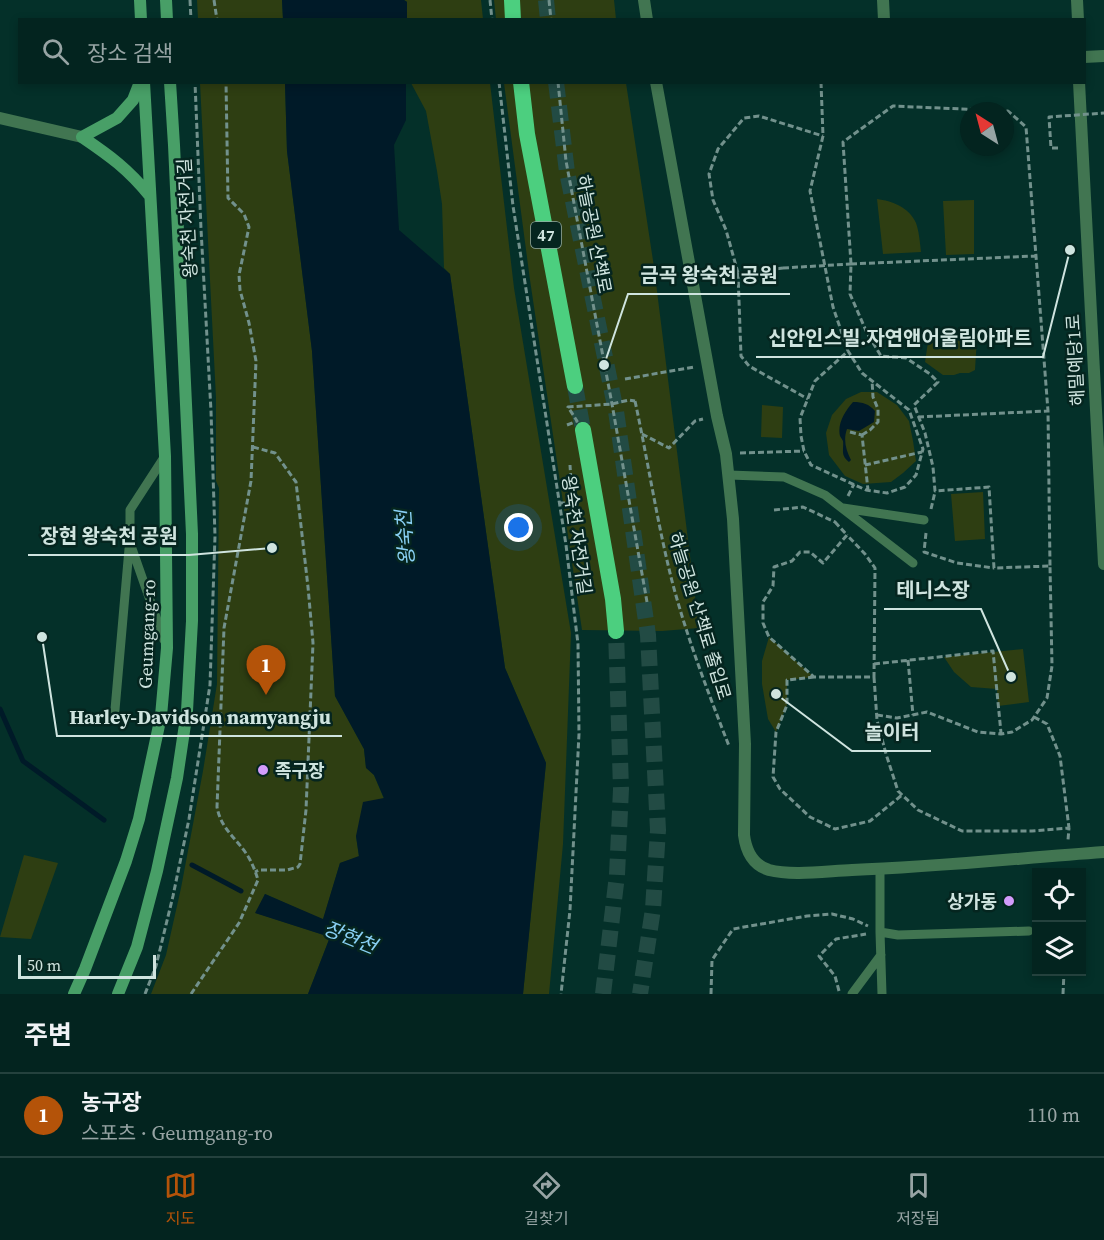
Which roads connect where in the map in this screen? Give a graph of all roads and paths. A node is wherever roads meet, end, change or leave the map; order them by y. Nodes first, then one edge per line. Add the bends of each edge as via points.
1 (140, 0) edge
2 (166, 0) edge
3 (190, 0) edge
4 (214, 0) edge
5 (490, 0) edge
6 (512, 0) edge
7 (549, 0) edge
8 (644, 0) edge
9 (883, 0) edge
10 (1077, 0) edge
11 (141, 18) edge
12 (167, 18) edge
13 (191, 18) edge
14 (217, 18) edge
15 (492, 18) edge
16 (513, 18) edge
17 (551, 18) edge
18 (647, 18) edge
19 (884, 18) edge
20 (1078, 18) edge
21 (1086, 57) edge
22 (1104, 57) edge
23 (141, 84) edge
24 (142, 84) edge
25 (170, 84) edge
26 (195, 84) edge
27 (226, 84) edge
28 (499, 84) edge
29 (520, 84) edge
30 (558, 84) edge
31 (656, 84) edge
32 (821, 84) edge
33 (1079, 84) edge
34 (1104, 112) edge
35 (0, 118) edge
36 (823, 136) junction
37 (82, 137) junction
38 (1058, 148) dead end
39 (150, 196) junction
40 (1036, 256) junction
41 (851, 264) junction
42 (738, 273) junction
43 (848, 351) junction
44 (708, 365) junction
45 (625, 379) dead end
46 (872, 380) junction
47 (575, 386) tunnel mouth
48 (808, 399) junction
49 (612, 404) junction
50 (1048, 411) junction
51 (918, 417) junction
52 (695, 421) dead end
53 (575, 427) joint
54 (850, 432) dead end
55 (642, 434) junction
56 (862, 435) junction
57 (1101, 437) edge
58 (253, 447) junction
59 (804, 451) junction
60 (922, 452) junction
61 (726, 454) junction
62 (165, 456) junction
63 (865, 465) junction
64 (729, 475) junction
65 (868, 490) junction
66 (935, 491) junction
67 (572, 497) dead end
68 (559, 503) junction
69 (841, 508) junction
70 (931, 509) dead end
71 (835, 522) dead end
72 (925, 523) joint
73 (847, 535) junction
74 (130, 543) junction
75 (913, 563) dead end
76 (1104, 564) edge
77 (1050, 566) junction
78 (994, 568) junction
79 (646, 602) dead end
80 (616, 631) tunnel mouth
81 (167, 648) junction
82 (908, 660) junction
83 (874, 664) junction
84 (814, 677) junction
85 (874, 677) junction
86 (877, 715) junction
87 (913, 715) junction
88 (1034, 717) junction
89 (114, 721) dead end
90 (1001, 734) junction
91 (725, 735) dead end
92 (902, 795) junction
93 (1070, 828) junction
94 (1104, 852) edge
95 (1067, 854) junction
96 (880, 869) junction
97 (255, 872) junction
98 (1029, 931) dead end
99 (880, 932) junction
100 (881, 955) junction
101 (1064, 976) edge
102 (74, 994) edge
103 (118, 994) edge
104 (145, 994) edge
105 (191, 994) edge
106 (561, 994) edge
107 (711, 994) edge
108 (839, 994) edge
109 (852, 994) edge
110 (882, 994) edge
111 (1063, 994) edge

1 - 11 main road
2 - 12 main road
3 - 13 path
4 - 14 path
5 - 15 path
6 - 16 highway
7 - 17 path
8 - 18 street
9 - 19 street
10 - 20 street
21 - 22 street
23 - 37 main road via 117,118
24 - 39 main road, Geumgang-ro
25 - 103 main road via 192,534 188,711 158,871 137,947
26 - 104 path, 왕숙천 자전거길 via 215,536 210,685 173,896
27 - 58 path via 228,198 244,214 249,227 239,275 256,361
28 - 68 path, 왕숙천 자전거길 via 513,206
29 - 47 highway, 47
30 - 49 path, 하늘공원 산책로, bridge via 566,161
31 - 44 street
32 - 36 path
33 - 57 street, 해밀예당1로
34 - 38 path, bridge via 1049,117 1051,148
35 - 37 street
36 - 42 path via 759,116 744,118 718,149 709,174 710,183
36 - 43 path via 810,190 833,307
37 - 39 main road via 134,176
39 - 62 main road, Geumgang-ro
40 - 41 path
40 - 41 path via 1026,127 1008,111 893,106 843,142
40 - 50 path
41 - 42 path, bridge
41 - 51 path via 850,294 881,356 906,357 938,382 914,405
42 - 48 path via 741,356 749,366
43 - 46 path via 862,373
43 - 48 path via 815,381
44 - 45 path
44 - 61 street
46 - 56 path via 878,422
46 - 60 path via 909,410
48 - 59 path via 800,418
49 - 53 path, bridge via 568,407 577,421
49 - 55 path, 하늘공원 산책로 출입로, bridge via 635,401
49 - 79 path, 하늘공원 산책로, bridge
50 - 51 path
50 - 77 path
51 - 66 path via 933,467
52 - 55 path via 669,448
53 - 80 highway via 613,599
54 - 56 path
55 - 91 path, 하늘공원 산책로 출입로 via 673,584
56 - 63 path
57 - 76 street, 해밀예당1로
58 - 97 path via 251,481 224,628 217,807 223,825 249,857
58 - 97 path via 275,453 296,482 313,644 306,810 298,867
59 - 61 path
59 - 65 path via 812,465
60 - 63 path
60 - 65 path via 916,476 905,487 887,493
61 - 64 street
62 - 74 lane via 130,510
62 - 81 main road, Geumgang-ro
63 - 65 path
64 - 69 lane via 784,477 825,495
64 - 96 street via 743,696 745,848 768,870 789,873
66 - 70 path
66 - 78 path via 989,487
67 - 68 path via 571,503
68 - 106 path, 왕숙천 자전거길 via 579,644 579,734 570,910
69 - 72 lane
69 - 75 lane
71 - 73 path
72 - 78 path via 924,552
73 - 83 path via 875,568
73 - 84 path via 822,563 810,552 800,552 792,561 774,567 773,586 763,602 763,623 769,637
74 - 81 lane
74 - 89 lane
77 - 78 path
77 - 88 path via 1052,666 1047,698
81 - 102 main road, Geumgang-ro via 161,716 140,819
82 - 83 path
82 - 87 path
82 - 90 path via 993,651
83 - 85 path
84 - 85 path
84 - 92 path via 787,680 787,705 776,732 773,777 780,789 810,817 835,829 870,821
85 - 86 path
86 - 87 path
86 - 92 path via 886,754
87 - 90 path via 927,712 978,732
88 - 90 path via 1012,732
88 - 93 path via 1047,724 1060,756
92 - 93 path via 918,810 962,831
93 - 95 path
94 - 95 street
95 - 96 street
96 - 99 lane
97 - 105 path via 258,880 239,923
98 - 99 lane via 898,936
99 - 100 lane
99 - 107 path via 832,914 732,929 712,960
99 - 108 path via 836,939 819,956 835,976
100 - 109 lane
100 - 110 lane
101 - 111 path

